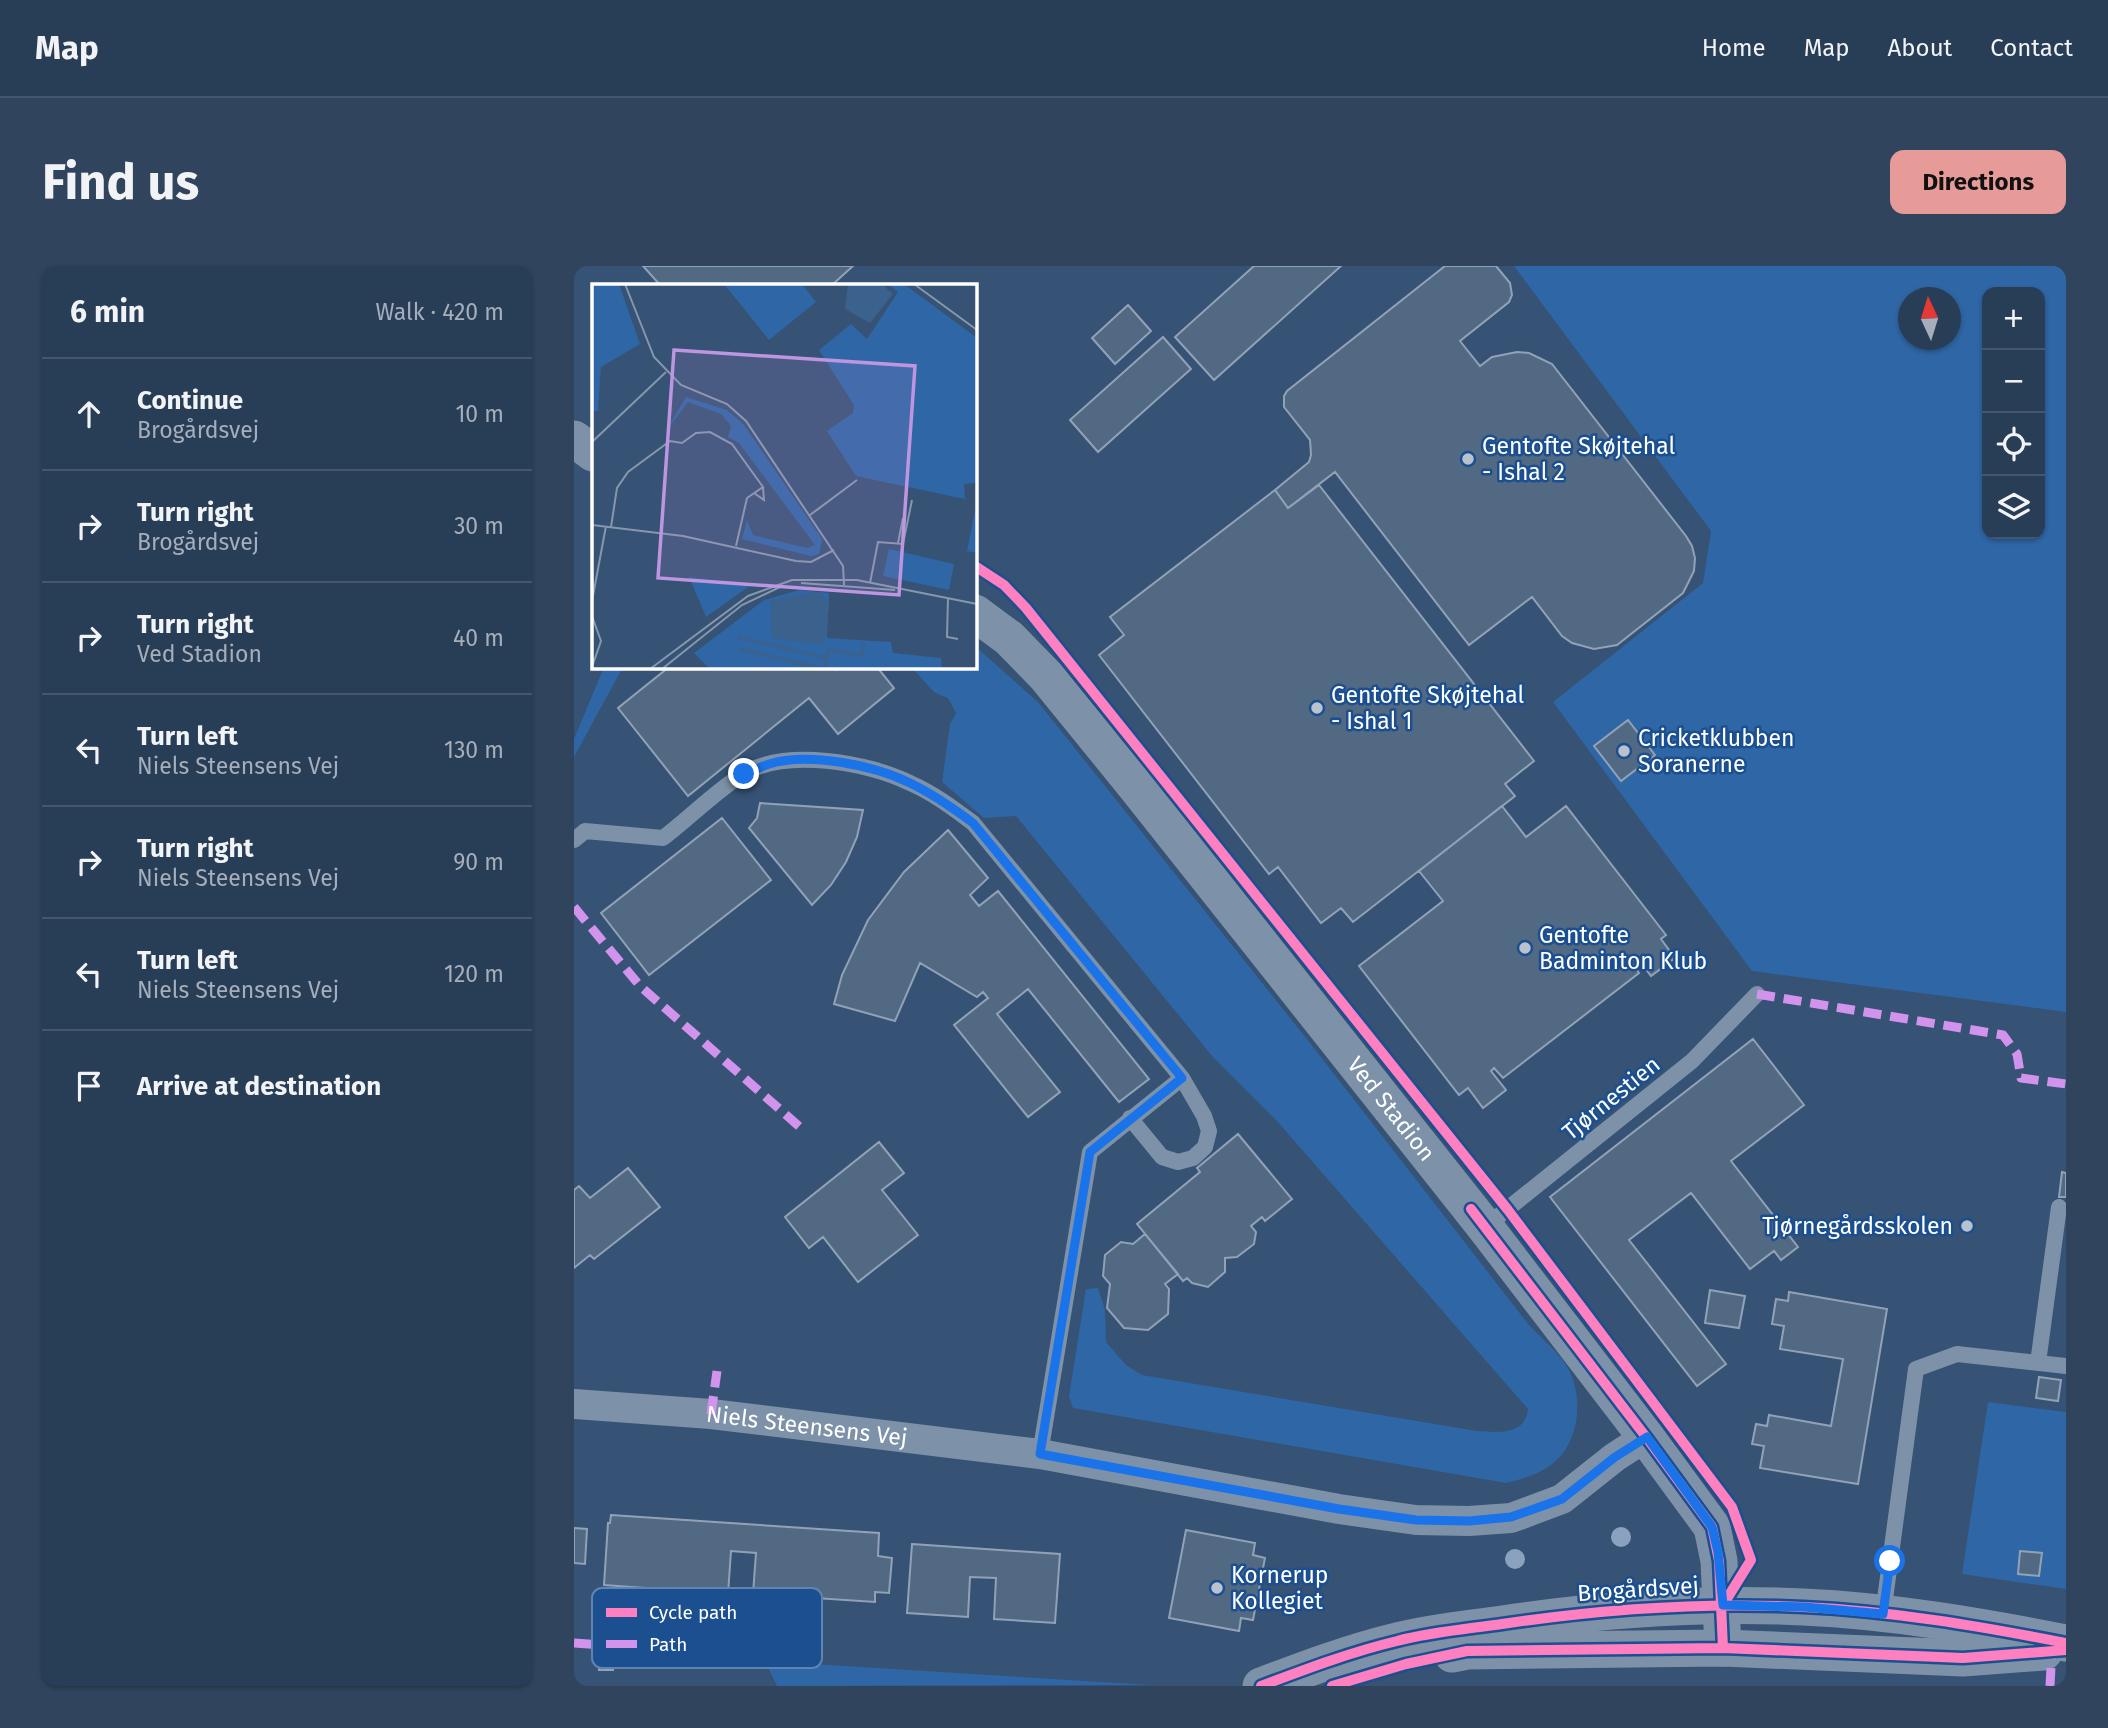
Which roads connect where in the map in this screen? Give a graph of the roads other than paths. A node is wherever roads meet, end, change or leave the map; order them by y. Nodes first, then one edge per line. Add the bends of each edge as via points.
1 (574, 439) edge
2 (592, 452) edge
3 (976, 614) edge
4 (574, 840) edge
5 (1757, 994) dead end
6 (1182, 1078) junction
7 (1130, 1118) junction
8 (2059, 1207) dead end
9 (1485, 1227) junction
10 (2038, 1363) junction
11 (2066, 1366) edge
12 (574, 1404) edge
13 (1647, 1437) junction
14 (1040, 1454) junction
15 (1723, 1605) junction
16 (1883, 1614) junction
17 (2066, 1643) edge
18 (1723, 1648) junction
19 (2066, 1650) edge
20 (1880, 1655) junction
21 (1261, 1686) edge
22 (1332, 1686) edge

1 - 2 street
3 - 9 street, Ved Stadion via 1009,638 1046,676
4 - 6 lane via 585,831 663,838 744,774 771,763 834,762 908,781 973,823
5 - 9 lane, Tjørnestien via 1692,1061
6 - 7 lane
6 - 7 lane via 1209,1131 1205,1147 1193,1158 1178,1162 1162,1157
7 - 14 lane via 1090,1152
8 - 10 lane
9 - 13 street, Ved Stadion
10 - 11 lane
10 - 16 lane via 1957,1354 1916,1369
12 - 14 street, Niels Steensens Vej via 711,1414
13 - 14 street, Niels Steensens Vej via 1562,1499 1511,1517 1469,1521 1416,1520 1339,1509
13 - 15 street, Ved Stadion via 1712,1527
15 - 16 street, Brogårdsvej
15 - 18 street, Ved Stadion
15 - 21 street, Brogårdsvej via 1555,1616 1399,1640
16 - 17 street, Brogårdsvej via 1965,1623
16 - 20 street
18 - 20 street
18 - 22 street via 1467,1651
19 - 20 street via 1962,1658

